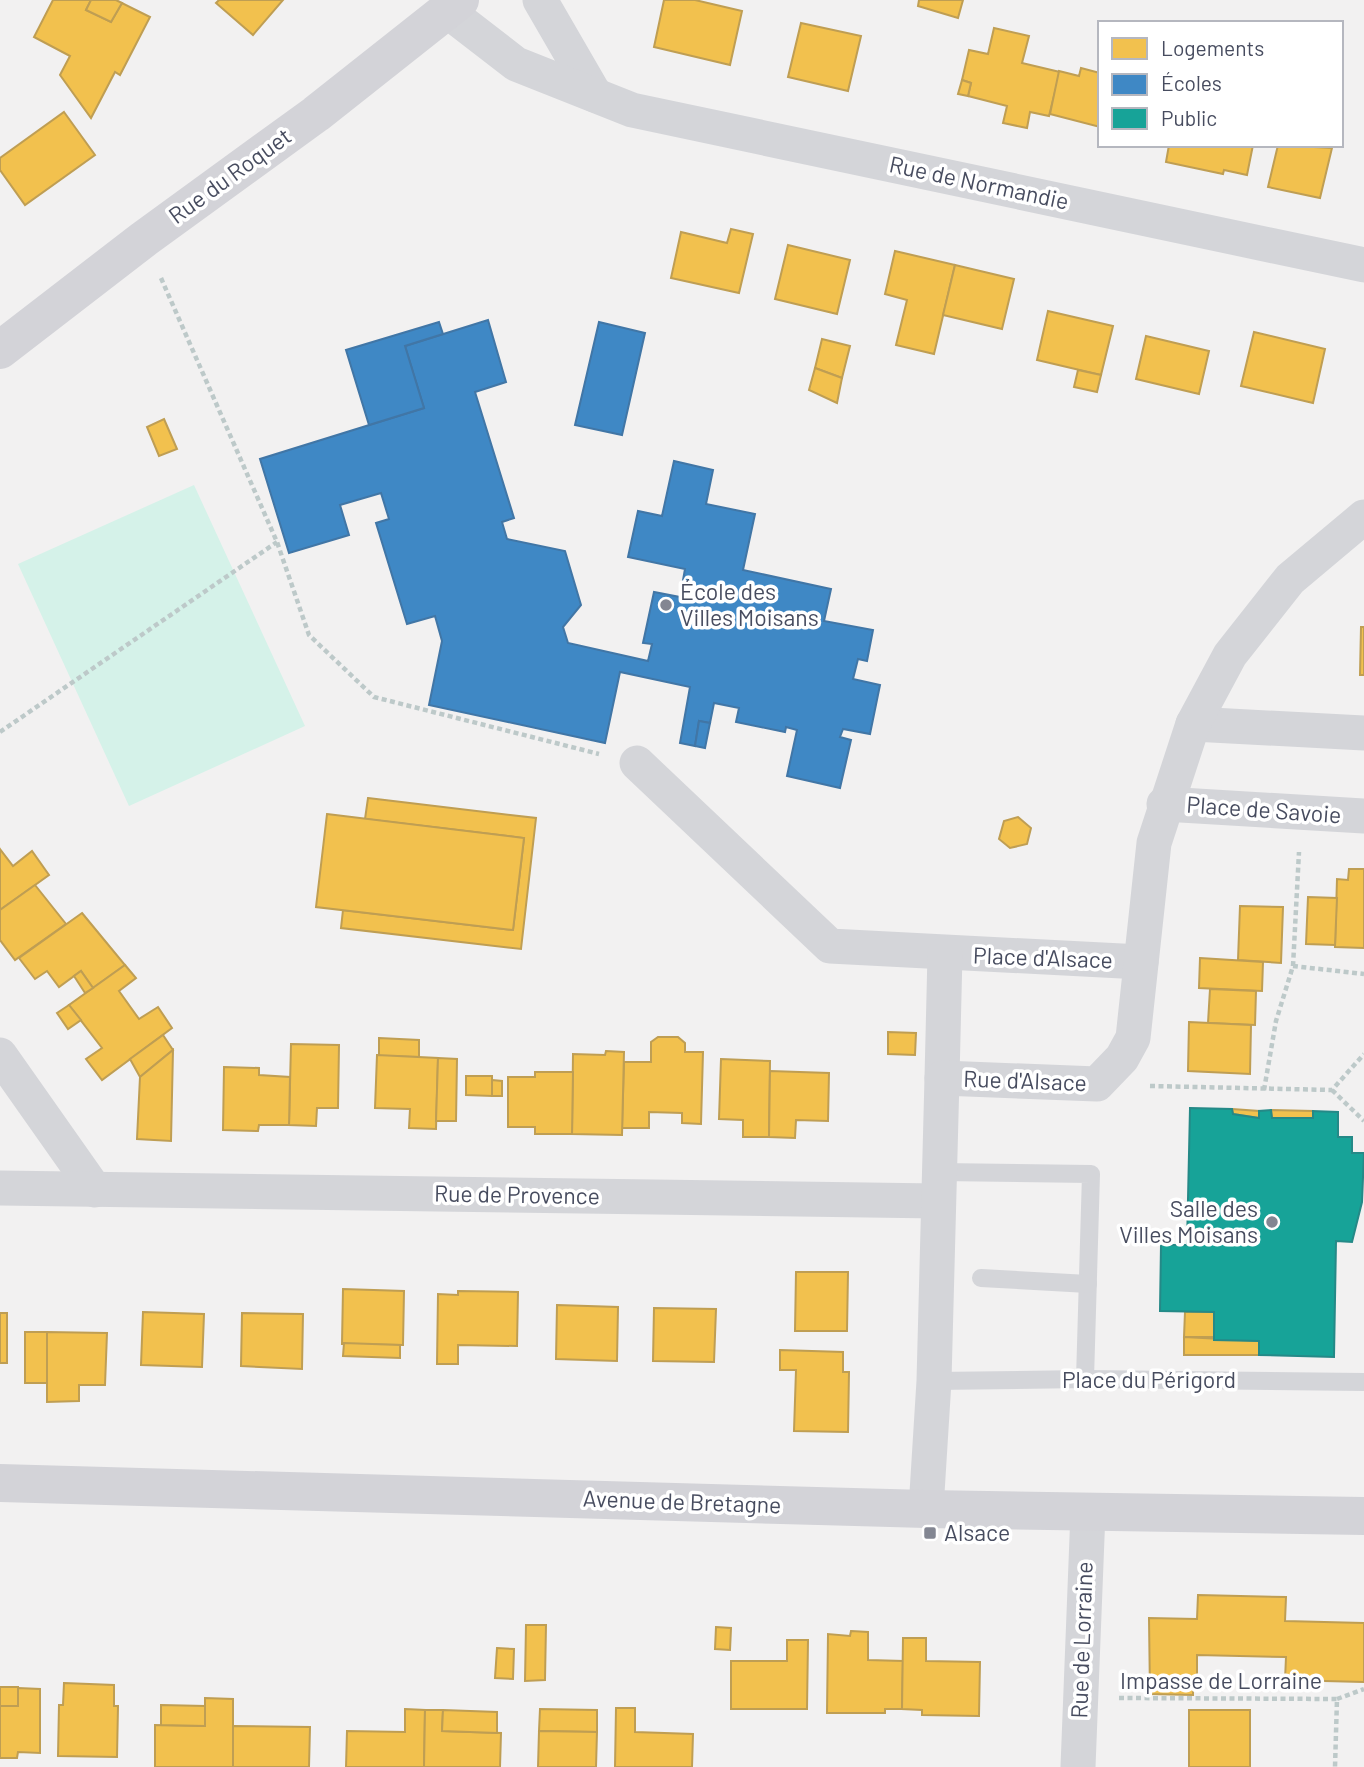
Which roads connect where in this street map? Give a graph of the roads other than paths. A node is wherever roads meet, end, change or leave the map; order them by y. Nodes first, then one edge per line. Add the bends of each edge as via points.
1 (540, 0) edge
2 (453, 5) edge
3 (595, 95) junction
4 (1364, 265) edge
5 (0, 350) edge
6 (1364, 517) edge
7 (1194, 724) junction
8 (1364, 733) edge
9 (637, 763) road end
10 (1164, 804) junction
11 (1364, 816) edge
12 (945, 954) junction
13 (1141, 962) junction
14 (0, 1055) edge
15 (942, 1078) junction
16 (939, 1186) junction
17 (0, 1188) edge
18 (96, 1190) junction
19 (981, 1278) dead end
20 (1088, 1284) junction
21 (1085, 1379) junction
22 (934, 1381) junction
23 (1364, 1382) edge
24 (0, 1483) edge
25 (926, 1508) junction
26 (1088, 1512) junction
27 (1364, 1516) edge
28 (1078, 1767) edge

1 - 3 street
2 - 3 street, Rue de Normandie via 516,64
2 - 5 street, Rue du Roquet via 316,114
3 - 4 street, Rue de Normandie via 632,110
6 - 7 street, Rue d'Alsace via 1290,579 1230,655
7 - 8 street
7 - 10 street, Rue d'Alsace
9 - 12 street, Place d'Alsace via 830,946
10 - 11 street, Place de Savoie
10 - 13 street, Rue d'Alsace via 1154,843
12 - 13 street, Place d'Alsace
12 - 15 street, Place d'Alsace
13 - 15 street, Rue d'Alsace via 1133,1038 1122,1058 1097,1084
14 - 18 street
15 - 16 street, Rue d'Alsace
16 - 18 street, Rue de Provence
16 - 20 lane via 1091,1174
16 - 22 street, Rue d'Alsace
17 - 18 street, Rue de Provence
19 - 20 lane
20 - 21 lane
21 - 22 lane, Place du Périgord
21 - 23 lane, Place du Périgord
22 - 25 street, Rue d'Alsace
24 - 25 street, Avenue de Bretagne
25 - 26 street, Avenue de Bretagne
26 - 27 street, Avenue de Bretagne
26 - 28 street, Rue de Lorraine

